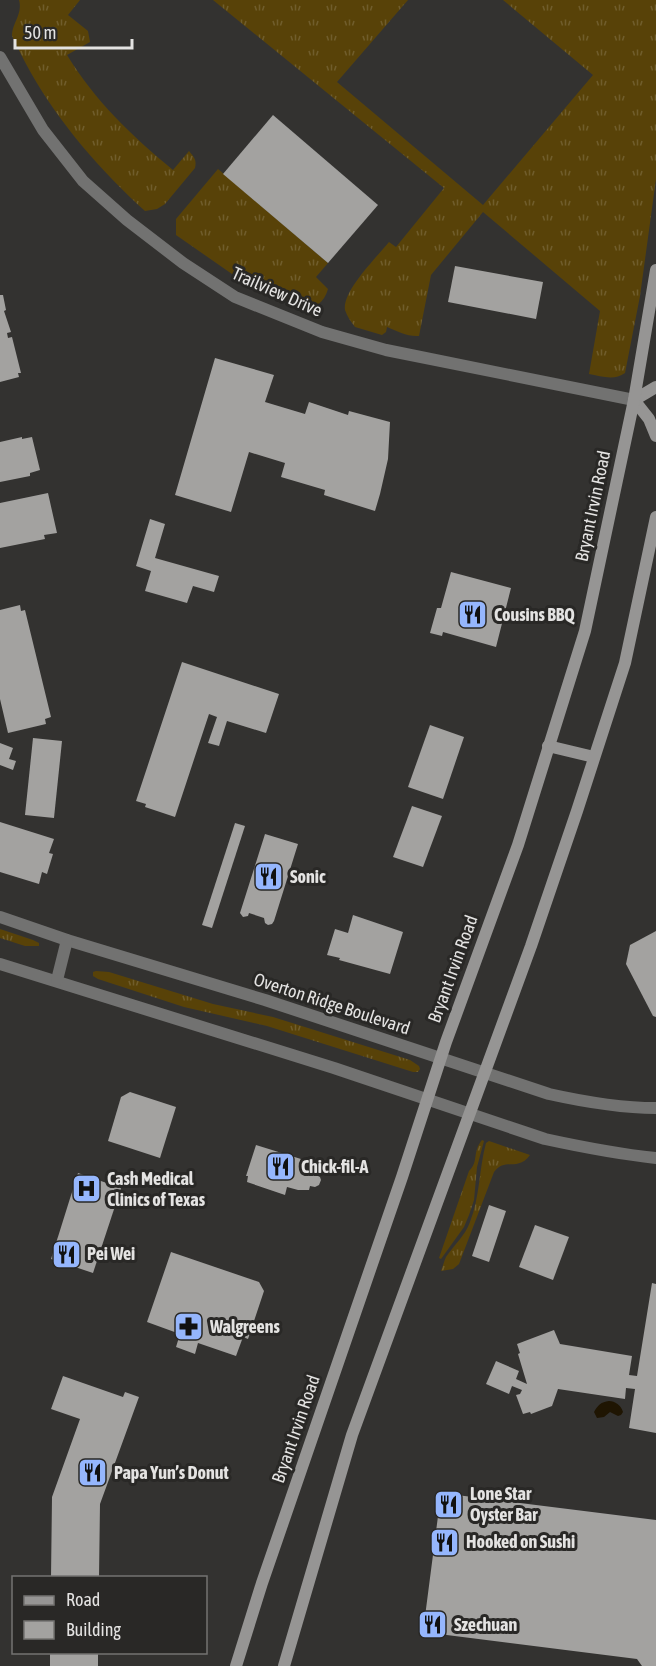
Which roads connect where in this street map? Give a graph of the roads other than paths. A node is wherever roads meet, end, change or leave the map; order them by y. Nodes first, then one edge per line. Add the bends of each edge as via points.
1 (0, 57) edge
2 (656, 271) edge
3 (656, 387) edge
4 (634, 400) junction
5 (656, 436) edge
6 (656, 517) edge
7 (548, 746) junction
8 (594, 758) junction
9 (0, 917) edge
10 (68, 940) junction
11 (0, 964) edge
12 (57, 980) junction
13 (440, 1058) junction
14 (483, 1073) junction
15 (427, 1099) junction
16 (656, 1108) edge
17 (469, 1112) junction
18 (656, 1158) edge
19 (236, 1666) edge
20 (284, 1666) edge

1 - 4 street, Trailview Drive via 43,130 83,181 174,257 235,297 322,332 386,350
2 - 4 main road, Bryant Irvin Road
3 - 4 main road
4 - 5 main road
4 - 7 main road, Bryant Irvin Road via 585,631
6 - 8 main road via 625,663
7 - 8 main road
7 - 13 main road, Bryant Irvin Road via 518,845
8 - 14 main road via 531,946
9 - 10 street, Overton Ridge Boulevard
10 - 12 street
10 - 13 street, Overton Ridge Boulevard
11 - 12 street
12 - 15 street
13 - 14 street, Overton Ridge Boulevard
13 - 15 main road, Bryant Irvin Road
14 - 16 street, Overton Ridge Boulevard via 591,1104
14 - 17 main road
15 - 17 street
15 - 19 main road, Bryant Irvin Road
17 - 18 street via 545,1139
17 - 20 main road via 352,1435

